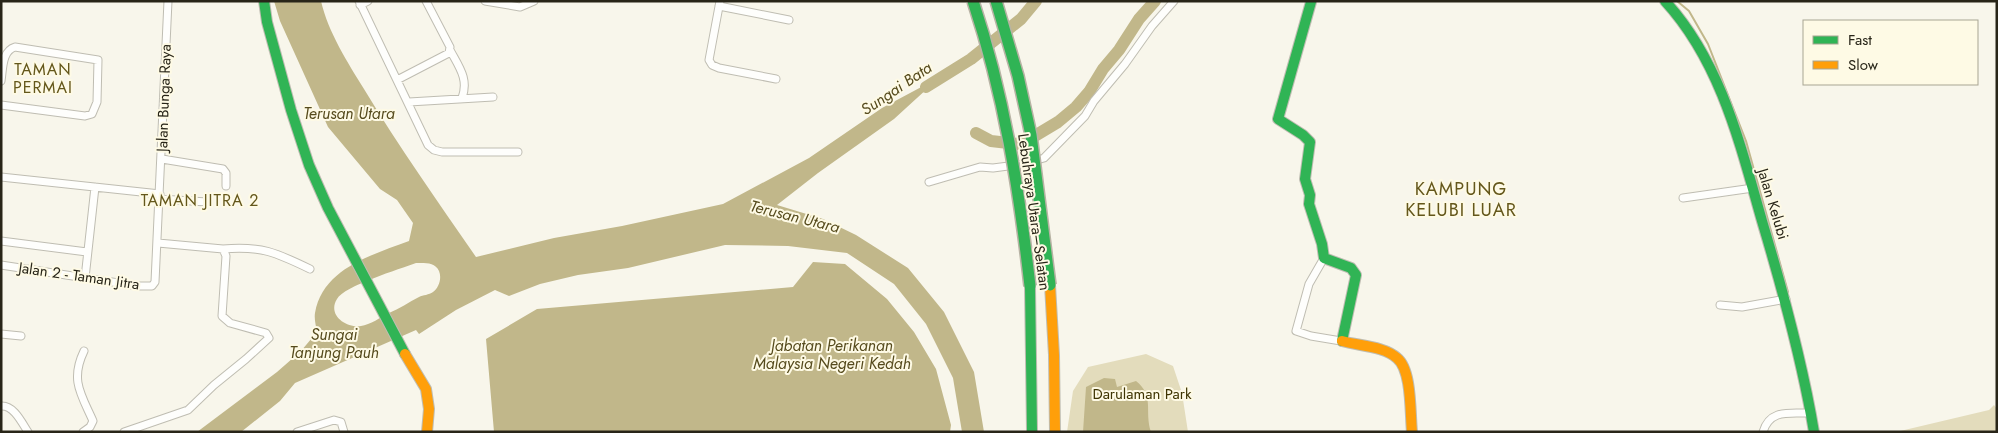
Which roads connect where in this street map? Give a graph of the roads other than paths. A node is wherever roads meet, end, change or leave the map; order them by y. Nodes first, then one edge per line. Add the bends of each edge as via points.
1 (168, 1) edge
2 (264, 1) edge
3 (368, 1) edge
4 (426, 1) edge
5 (485, 1) edge
6 (534, 1) edge
7 (974, 1) edge
8 (996, 1) edge
9 (1174, 1) edge
10 (1665, 1) edge
11 (1312, 2) edge
12 (360, 3) edge
13 (719, 4) edge
14 (789, 20) dead end
15 (450, 50) junction
16 (776, 79) dead end
17 (397, 80) junction
18 (1, 81) edge
19 (493, 97) dead end
20 (462, 98) junction
21 (408, 102) junction
22 (1, 105) edge
23 (518, 152) dead end
24 (162, 160) junction
25 (1, 177) edge
26 (929, 182) dead end
27 (226, 186) dead end
28 (95, 187) junction
29 (1753, 188) junction
30 (160, 197) junction
31 (1683, 198) dead end
32 (207, 202) dead end
33 (1, 241) edge
34 (158, 244) junction
35 (223, 249) junction
36 (87, 252) junction
37 (1324, 258) junction
38 (1, 265) edge
39 (310, 270) dead end
40 (85, 278) junction
41 (155, 282) joint
42 (1786, 298) junction
43 (1720, 305) dead end
44 (1, 334) edge
45 (21, 336) dead end
46 (1340, 341) junction
47 (84, 351) dead end
48 (1, 406) edge
49 (1811, 413) junction
50 (28, 432) edge
51 (83, 432) edge
52 (124, 432) edge
53 (297, 432) edge
54 (344, 432) edge
55 (427, 432) edge
56 (1032, 432) edge
57 (1054, 432) edge
58 (1412, 432) edge
59 (1763, 432) edge
60 (1814, 432) edge

1 - 24 street, Jalan Bunga Raya
2 - 55 main road via 267,22 308,164 379,307 426,389 429,409
3 - 12 street
4 - 15 street
5 - 6 street via 520,7
7 - 56 main road, Lebuhraya Utara–Selatan, bridge via 1004,113 1023,224 1030,286
8 - 57 main road, Lebuhraya Utara–Selatan, bridge via 1031,135 1050,285
9 - 26 street via 1085,116 1044,158 1022,164 980,167
10 - 29 main road, Jalan Kelubi via 1694,36 1705,57 1729,115
11 - 37 main road via 1278,117 1310,142 1305,179
12 - 17 street
13 - 14 street
13 - 16 street via 709,60 712,65
15 - 17 street
15 - 20 street via 465,77
17 - 21 street
18 - 22 street via 5,54 16,47 98,60 97,102 92,114 85,116
19 - 20 street
20 - 21 street
21 - 23 street via 428,145 434,150
24 - 27 street via 223,170 226,172
24 - 30 street, Jalan Bunga Raya
25 - 28 street
28 - 30 street
28 - 36 street
29 - 31 street
29 - 42 main road, Jalan Kelubi
30 - 32 street
30 - 34 street, Jalan Bunga Raya
33 - 36 street
34 - 35 street
34 - 41 street, Jalan Bunga Raya
35 - 39 street via 268,250
35 - 52 street via 226,256 222,316 230,323 266,333 269,338 188,410
36 - 40 street
37 - 46 main road via 1351,268 1356,274
37 - 46 street via 1309,284 1296,331
38 - 40 street, Jalan 2 - Taman Jitra
40 - 41 street, Jalan 2 - Taman Jitra via 138,286 152,286
42 - 43 street via 1742,307
42 - 49 main road, Jalan Kelubi
44 - 45 street
46 - 58 main road via 1386,353 1401,361 1406,374
47 - 51 street via 76,376 77,385 92,422
48 - 50 street via 12,409
49 - 59 street via 1774,416 1765,423
49 - 60 main road, Jalan Kelubi
53 - 54 street via 334,420 341,422

